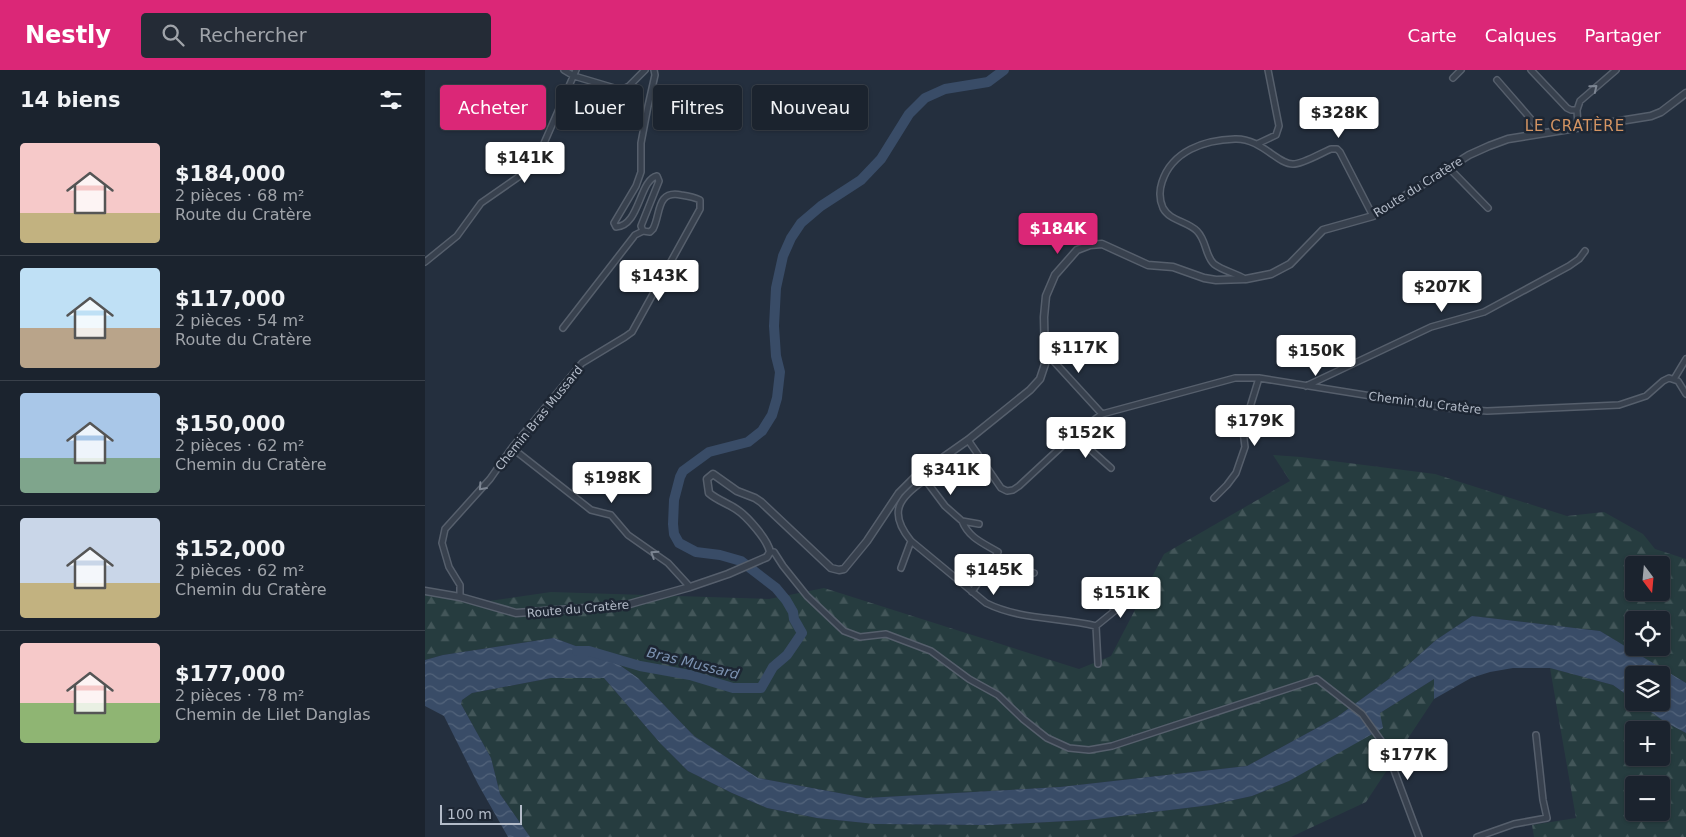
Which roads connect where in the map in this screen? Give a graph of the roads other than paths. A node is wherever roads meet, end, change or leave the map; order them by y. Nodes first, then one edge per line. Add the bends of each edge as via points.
1 (564, 70) edge
2 (576, 70) edge
3 (645, 70) edge
4 (654, 70) edge
5 (1268, 70) edge
6 (1461, 70) edge
7 (1531, 70) edge
8 (1616, 70) edge
9 (574, 76) junction
10 (1453, 78) dead end
11 (1497, 80) dead end
12 (1686, 93) edge
13 (1577, 110) junction
14 (1578, 127) junction
15 (1543, 133) junction
16 (1257, 144) junction
17 (1449, 168) junction
18 (1488, 208) dead end
19 (1373, 216) junction
20 (643, 231) junction
21 (1585, 251) dead end
22 (425, 262) edge
23 (1246, 279) junction
24 (563, 328) dead end
25 (1045, 355) junction
26 (1686, 359) edge
27 (1259, 378) junction
28 (1674, 378) junction
29 (1306, 386) junction
30 (1686, 394) edge
31 (1102, 414) junction
32 (1074, 435) junction
33 (968, 440) junction
34 (512, 448) junction
35 (1111, 468) dead end
36 (921, 473) junction
37 (925, 480) junction
38 (1214, 498) dead end
39 (962, 521) junction
40 (979, 524) dead end
41 (911, 541) junction
42 (770, 552) junction
43 (993, 560) junction
44 (901, 568) dead end
45 (1034, 573) dead end
46 (690, 587) junction
47 (425, 591) edge
48 (972, 592) junction
49 (460, 596) junction
50 (1103, 596) dead end
51 (1133, 596) dead end
52 (1115, 610) junction
53 (1096, 626) junction
54 (1098, 664) dead end
55 (1536, 735) dead end
56 (1419, 837) edge
57 (1477, 837) edge

1 - 9 street
2 - 9 street
3 - 9 street via 621,90
4 - 20 street via 641,143 641,172 614,223 618,227 625,224 635,212 650,180 657,176 659,181 641,226
5 - 16 street via 1279,126 1276,135
6 - 10 street
7 - 13 street via 1567,108
13 -> 8 street via 1580,101
9 - 22 street via 533,164 481,203 457,236
11 - 15 street
12 - 14 street, Route du Cratère via 1651,116
13 - 14 street
14 - 15 street, Route du Cratère
15 - 17 street, Route du Cratère via 1489,146
16 - 19 street via 1287,164 1337,149
16 - 23 street via 1246,139 1234,139 1184,152 1169,166 1160,190 1160,200 1169,216 1196,230 1214,264
17 - 18 street
17 - 19 street, Route du Cratère
19 - 23 street, Route du Cratère via 1323,230 1285,268
20 - 24 street, Chemin Bras Mussard via 635,235
20 - 34 street, Chemin Bras Mussard via 653,229 666,196 674,194 701,202 632,332 582,363
21 - 29 street via 1569,266 1484,312 1431,327
23 - 25 street, Route du Cratère via 1204,278 1173,267 1148,265 1102,244 1083,247 1055,275 1049,286 1044,317
25 - 31 street
25 - 33 street, Route du Cratère via 1040,379
26 - 28 street
27 - 29 street, Chemin du Cratère
27 - 31 street, Chemin du Cratère via 1235,378
27 - 38 street via 1243,430 1245,446 1237,473
28 - 29 street, Chemin du Cratère via 1663,381 1646,396 1619,405 1487,411 1446,408
28 - 30 street
31 - 32 street, Chemin du Cratère
32 - 33 street, Chemin du Cratère via 1025,482 1007,491 1001,488
32 - 35 street
33 - 36 street, Route du Cratère
46 -> 34 street via 668,563 628,535 611,515 591,510
34 -> 49 street, Chemin Bras Mussard via 442,536 449,567 460,585
36 - 37 street
36 - 42 street, Route du Cratère via 899,493 867,541 848,565 839,570 826,564 761,502 717,476 709,476 709,493 741,513 769,546
37 - 39 street via 945,506
37 - 41 street via 902,499 897,514
39 - 40 street
39 - 43 street via 971,536 998,552
41 - 44 street
41 - 48 street
42 - 46 street, Route du Cratère via 767,557
42 - 56 street via 775,552 807,596 844,631 860,637 887,634 931,652 998,695 1047,738 1069,748 1089,750 1113,746 1317,679 1361,714 1385,746
43 - 45 street
43 - 48 street
46 - 49 street, Route du Cratère via 619,607 525,614 508,612
47 - 49 street, Route du Cratère
48 - 53 street via 985,603 1016,614
50 - 52 street
51 - 52 street
52 - 53 street
53 - 54 street
55 - 57 street via 1547,818 1514,824

